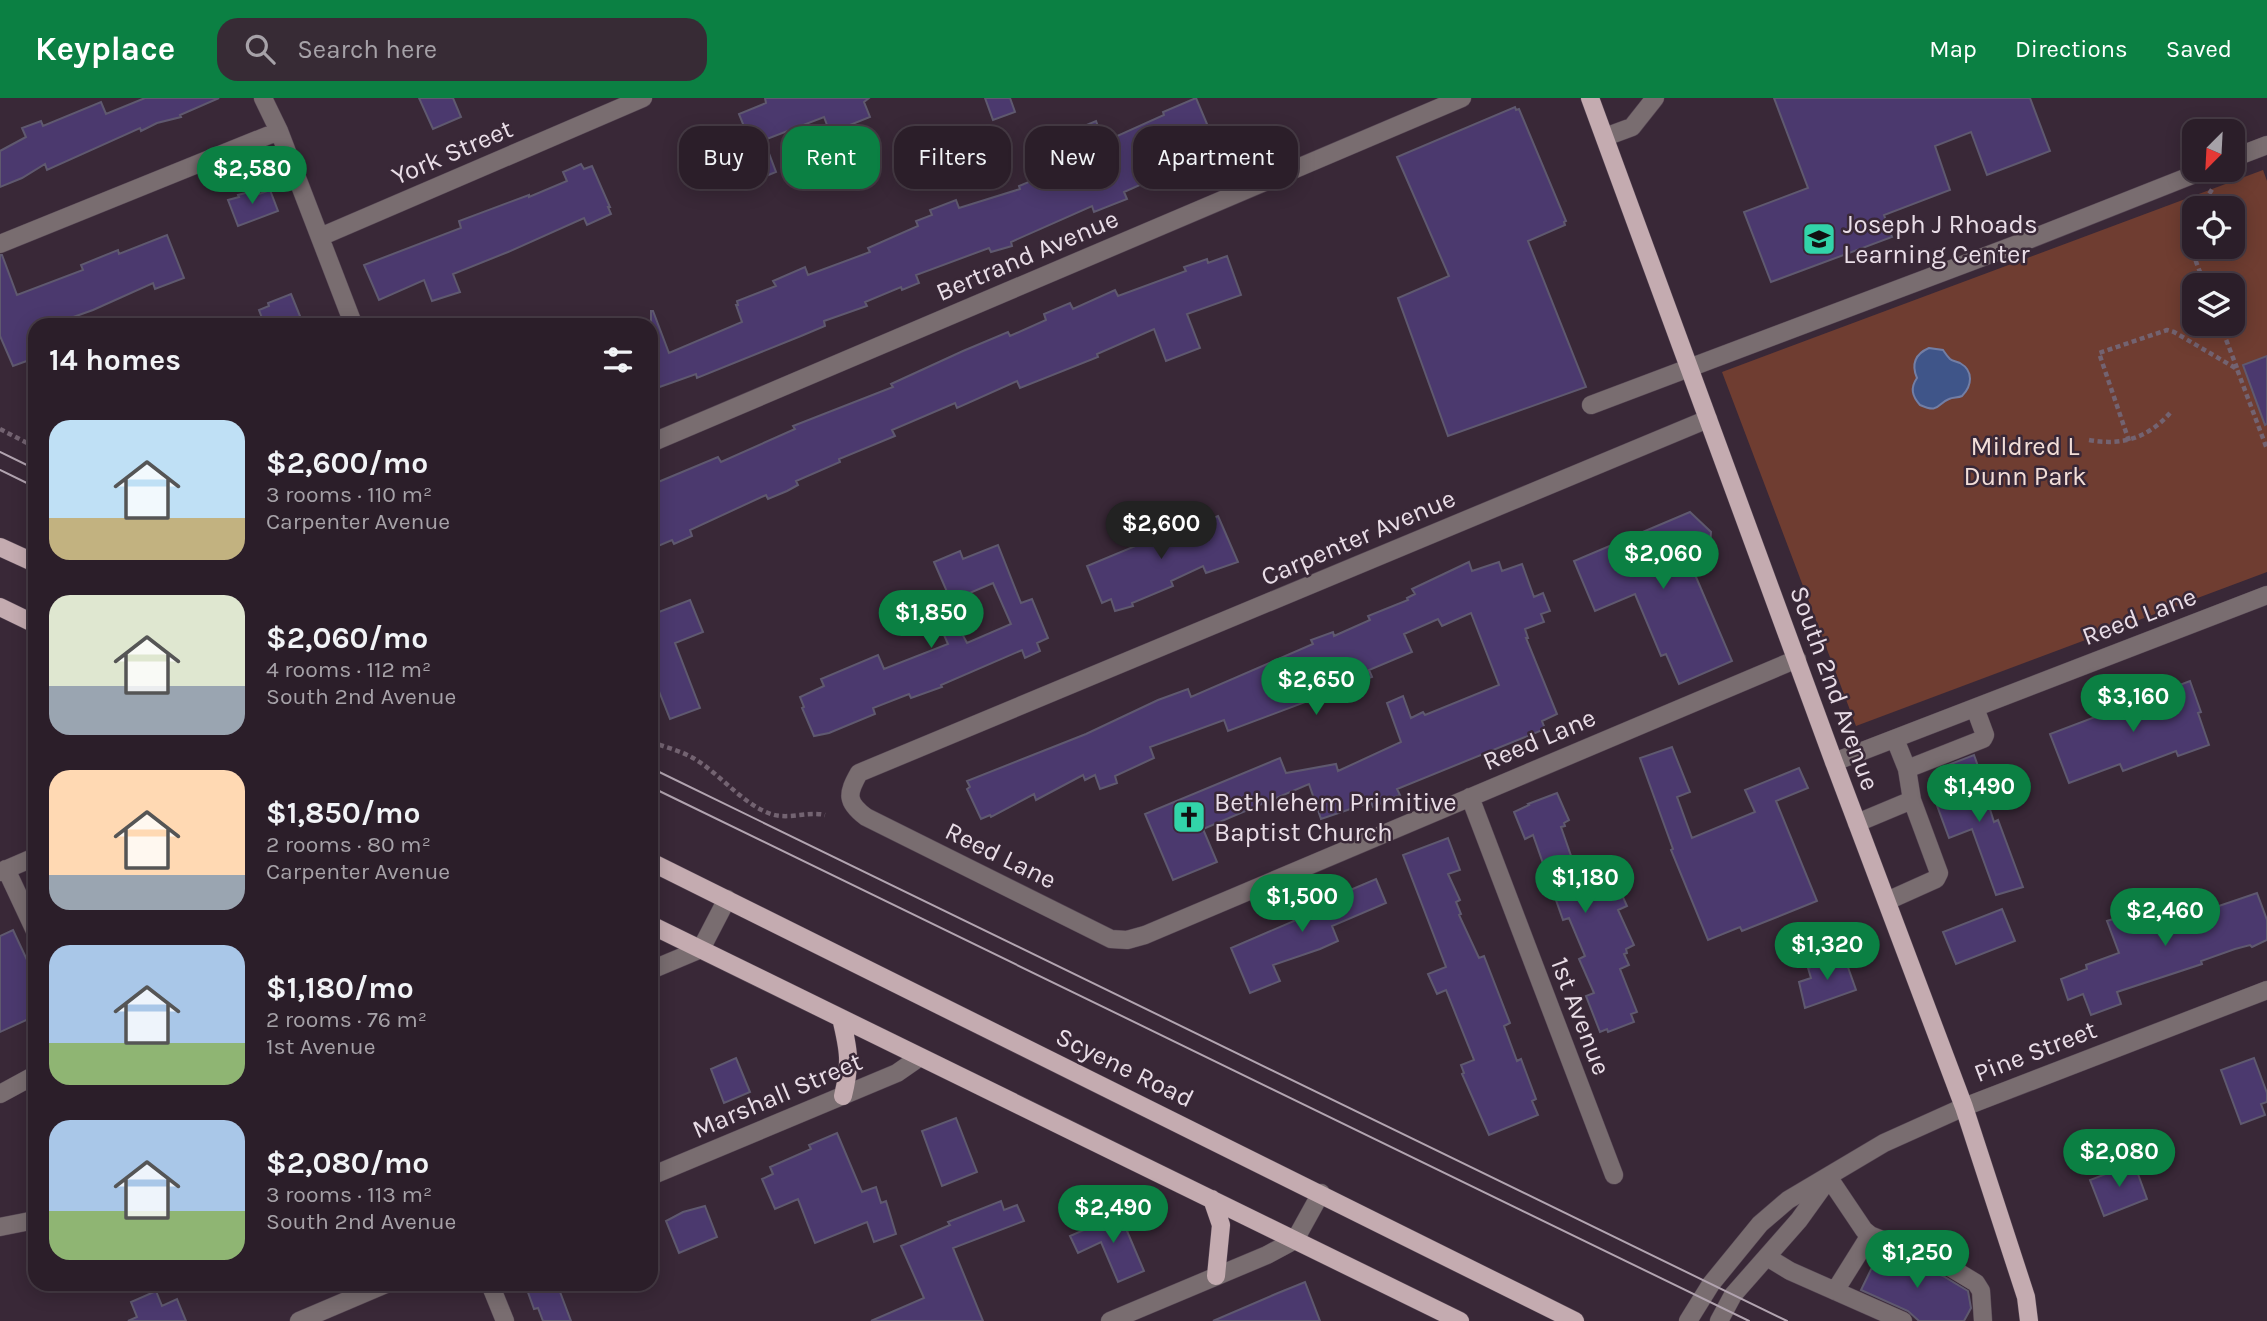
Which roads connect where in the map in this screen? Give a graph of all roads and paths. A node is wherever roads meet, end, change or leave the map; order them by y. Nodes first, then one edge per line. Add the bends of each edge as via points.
1 (263, 98) edge
2 (643, 98) edge
3 (1462, 98) edge
4 (1590, 98) edge
5 (1655, 98) edge
6 (279, 131) junction
7 (1605, 137) junction
8 (2267, 145) edge
9 (2245, 153) edge
10 (2182, 179) edge
11 (2214, 186) dead end
12 (2208, 196) edge
13 (320, 237) junction
14 (0, 244) edge
15 (351, 318) edge
16 (2225, 336) edge
17 (1688, 368) junction
18 (2237, 369) junction
19 (1591, 405) dead end
20 (2170, 413) dead end
21 (1708, 419) junction
22 (0, 429) edge
23 (658, 440) edge
24 (2090, 440) dead end
25 (2129, 441) junction
26 (28, 443) edge
27 (2267, 449) edge
28 (0, 547) edge
29 (28, 560) edge
30 (2267, 595) edge
31 (0, 607) edge
32 (28, 621) edge
33 (1797, 659) junction
34 (1975, 708) junction
35 (1895, 739) junction
36 (658, 745) edge
37 (1834, 762) junction
38 (1908, 769) junction
39 (1470, 797) junction
40 (850, 798) joint
41 (1912, 800) junction
42 (825, 815) dead end
43 (1857, 822) junction
44 (28, 860) edge
45 (658, 865) edge
46 (3, 871) edge
47 (727, 899) junction
48 (1886, 901) junction
49 (28, 918) edge
50 (658, 928) edge
51 (701, 949) junction
52 (658, 967) edge
53 (2267, 990) edge
54 (841, 1018) junction
55 (920, 1057) junction
56 (28, 1079) edge
57 (0, 1094) edge
58 (843, 1096) junction
59 (1964, 1107) junction
60 (658, 1173) edge
61 (1614, 1175) dead end
62 (1829, 1178) junction
63 (1321, 1193) junction
64 (1212, 1199) junction
65 (28, 1221) edge
66 (0, 1227) edge
67 (1870, 1235) junction
68 (1295, 1240) junction
69 (1768, 1257) junction
70 (1216, 1276) junction
71 (352, 1291) edge
72 (493, 1291) edge
73 (1835, 1291) junction
74 (2026, 1297) junction
75 (299, 1321) edge
76 (505, 1321) edge
77 (1110, 1321) edge
78 (1460, 1321) edge
79 (1575, 1321) edge
80 (1688, 1321) edge
81 (1719, 1321) edge
82 (1903, 1321) edge
83 (1983, 1321) edge
84 (2029, 1321) edge
85 (2044, 1321) edge

1 - 6 street
2 - 13 street, York Street
3 - 23 street, Bertrand Avenue
4 - 7 main road, South 2nd Avenue
5 - 7 street via 1632,127
6 - 13 street
6 - 14 street
7 - 17 main road, South 2nd Avenue
8 - 9 street
10 - 17 street
11 - 12 path
13 - 15 street
16 - 18 path
17 - 19 street
17 - 21 main road, South 2nd Avenue
18 - 25 path via 2167,330 2099,354
18 - 27 path
20 - 25 path via 2152,430
21 - 33 main road, South 2nd Avenue
21 - 40 street, Carpenter Avenue via 859,773
22 - 26 path
24 - 25 path
28 - 29 main road
30 - 34 street, Reed Lane
31 - 32 main road
33 - 37 main road, South 2nd Avenue
33 - 39 street, Reed Lane
34 - 35 street, Reed Lane
34 - 38 street via 1983,738
35 - 37 street, Reed Lane
35 - 38 street
36 - 42 path via 694,758 755,807 785,816
37 - 43 main road, South 2nd Avenue
38 - 41 street
39 - 40 street, Reed Lane via 1127,940 1111,939 866,817
39 - 61 street, 1st Avenue
41 - 43 street
41 - 48 street via 1939,873 1936,879
43 - 48 main road, South 2nd Avenue
44 - 46 street
45 - 47 main road, Scyene Road
46 - 49 street
47 - 51 street
47 - 63 main road, Scyene Road
48 - 59 main road, South 2nd Avenue
50 - 51 main road
51 - 52 street
51 - 54 main road
53 - 59 street, Pine Street
54 - 55 main road
54 - 58 main road via 849,1052
55 - 58 street, Marshall Street via 897,1073
55 - 64 main road
56 - 57 street
58 - 60 street, Marshall Street
59 - 62 street, Pine Street via 1884,1143
59 - 74 main road, South 2nd Avenue
62 - 67 street
62 - 69 street, Pine Street
62 - 80 street, Pine Street via 1788,1200 1760,1224 1711,1284
63 - 68 street
63 - 79 main road, Scyene Road
64 - 68 main road
64 - 70 main road via 1221,1225
65 - 66 street
67 - 73 street
67 - 83 street via 1948,1266 1976,1283
68 - 70 street
68 - 78 main road
69 - 73 street
69 - 81 street, Pine Street via 1733,1295
70 - 77 street
71 - 75 street
72 - 76 street
73 - 82 street
74 - 84 main road, South 2nd Avenue
74 - 85 main road, South 2nd Avenue

